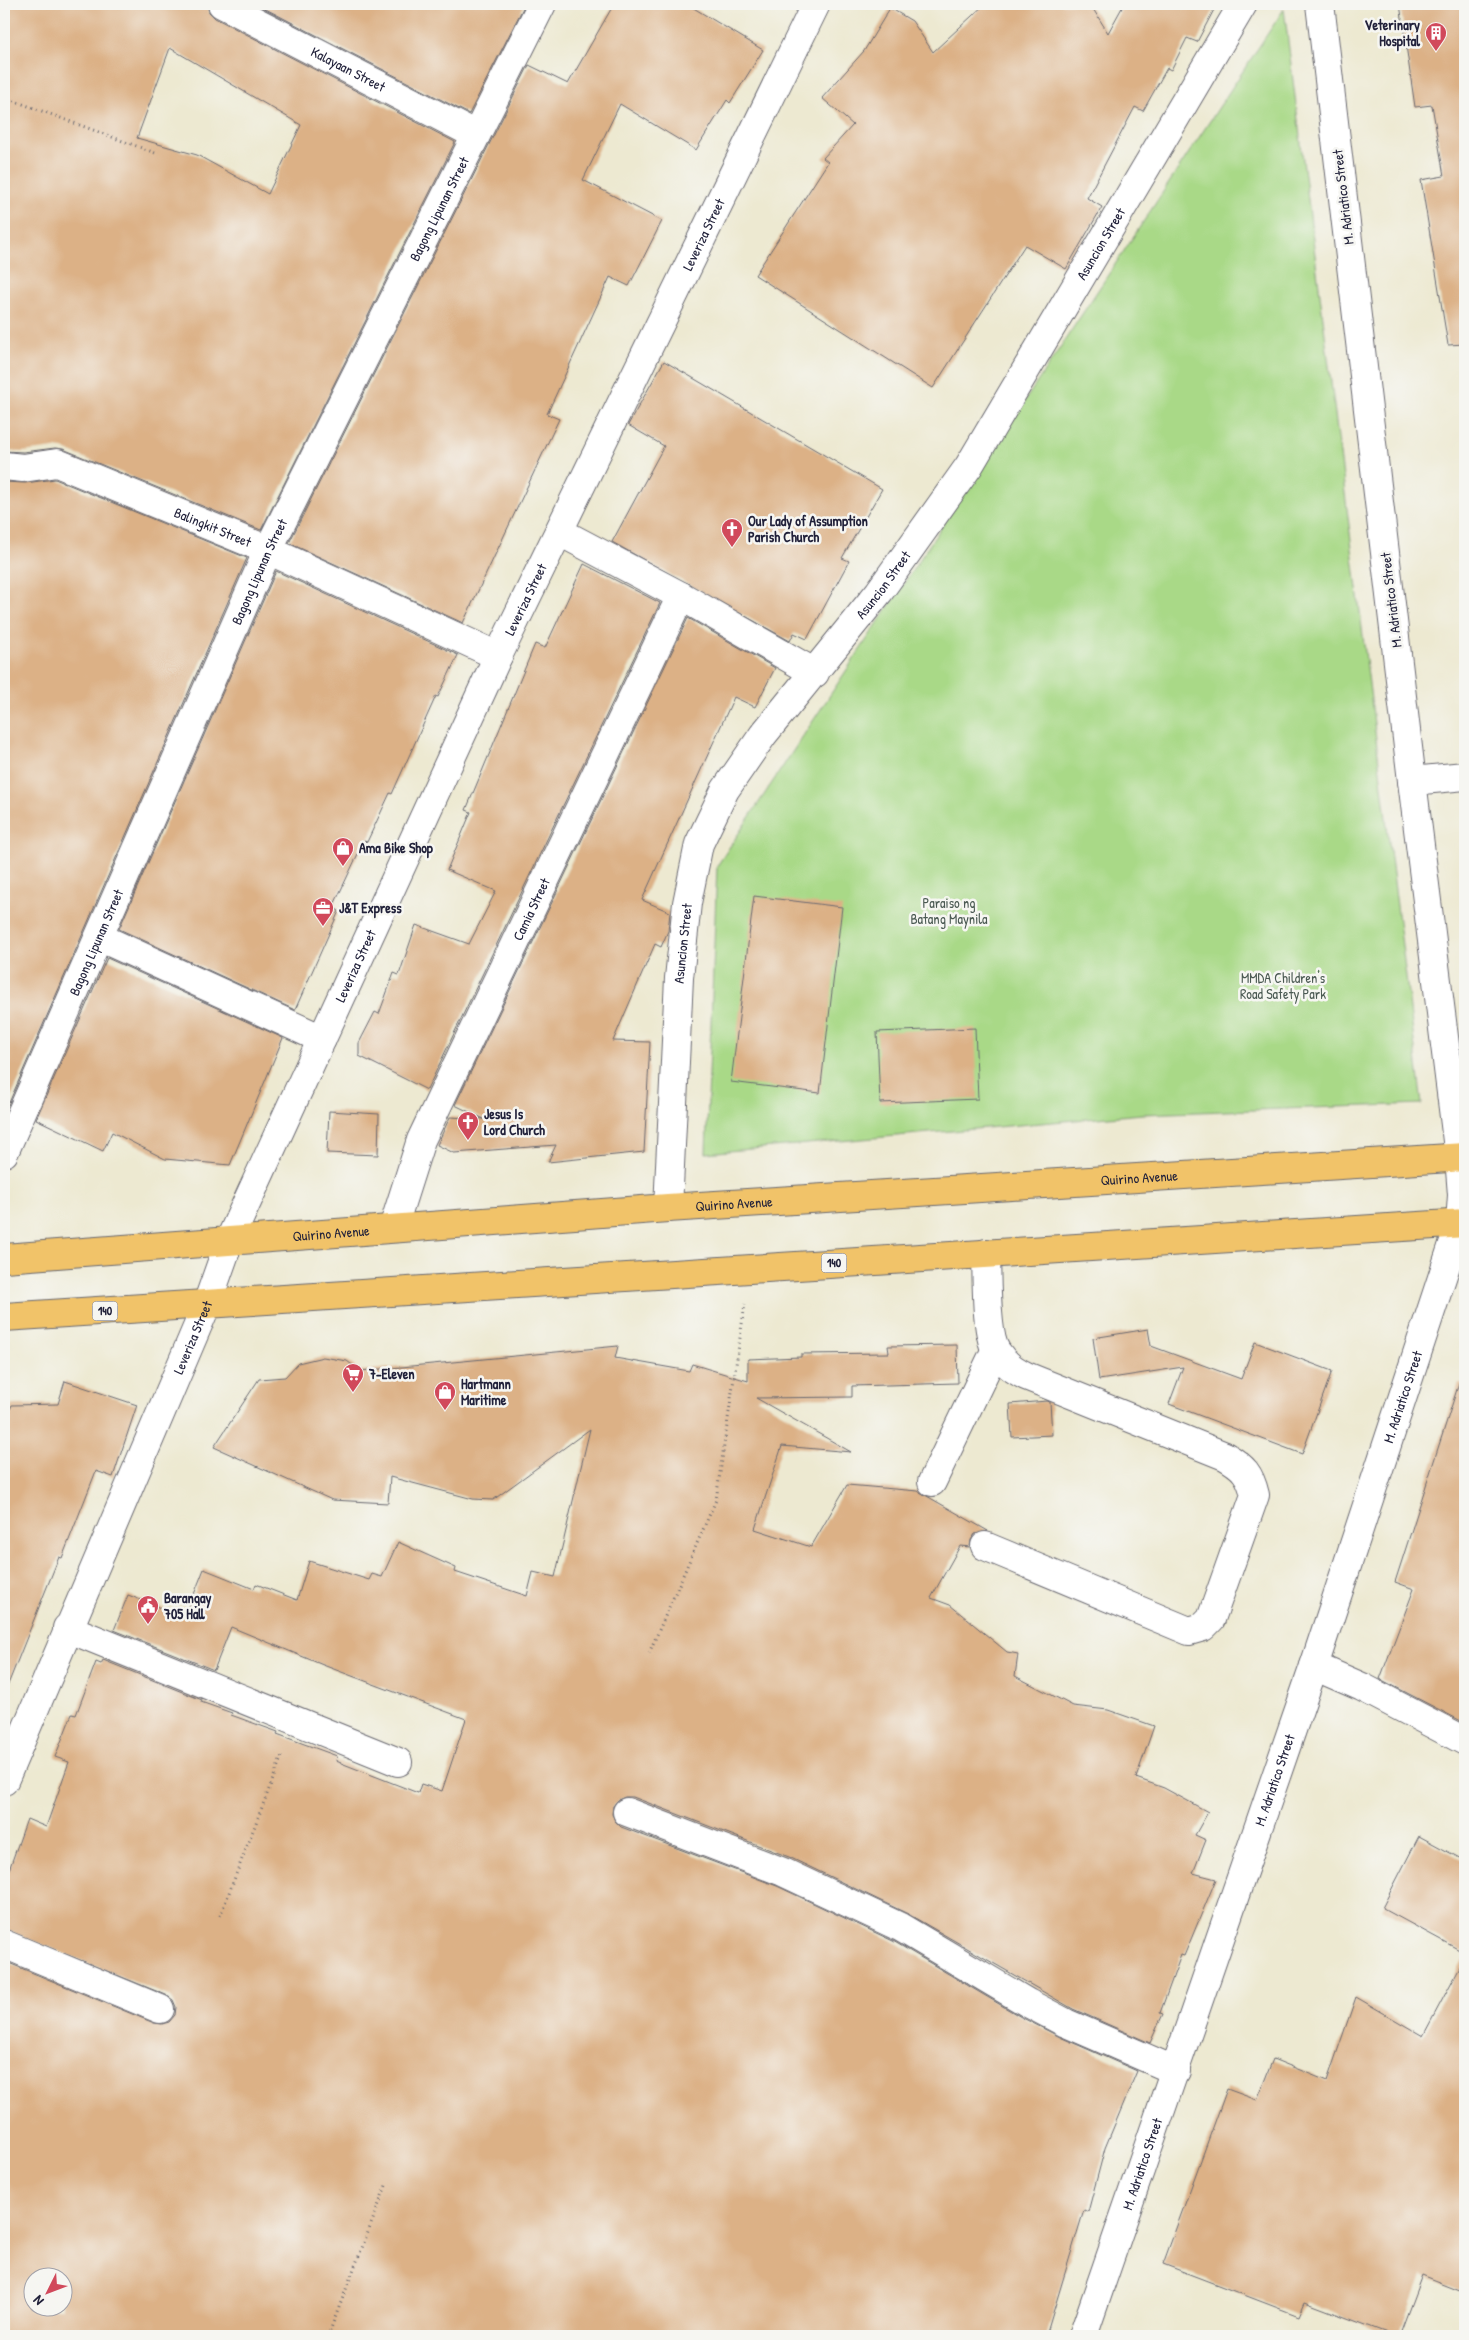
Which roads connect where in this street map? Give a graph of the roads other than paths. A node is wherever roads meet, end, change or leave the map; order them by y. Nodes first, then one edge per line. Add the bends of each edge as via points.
1 (222, 4) edge
2 (542, 4) edge
3 (816, 4) edge
4 (1244, 4) edge
5 (1320, 4) edge
6 (476, 135) junction
7 (4, 466) edge
8 (560, 532) junction
9 (268, 550) junction
10 (681, 596) junction
11 (498, 656) junction
12 (815, 673) junction
13 (1465, 776) edge
14 (1412, 781) junction
15 (112, 943) dead end
16 (322, 1039) junction
17 (4, 1153) edge
18 (1462, 1157) edge
19 (668, 1208) junction
20 (1463, 1223) edge
21 (393, 1228) junction
22 (230, 1239) junction
23 (986, 1254) junction
24 (4, 1258) edge
25 (207, 1304) junction
26 (4, 1317) edge
27 (996, 1351) junction
28 (932, 1482) dead end
29 (985, 1546) dead end
30 (67, 1628) junction
31 (1314, 1666) junction
32 (1465, 1741) edge
33 (398, 1762) dead end
34 (4, 1781) edge
35 (627, 1812) dead end
36 (4, 1944) edge
37 (160, 2009) dead end
38 (1176, 2071) junction
39 (1083, 2336) edge

1 - 6 street, Kalayaan Street
2 - 6 street, Bagong Lipunan Street
3 - 8 street, Leveriza Street
4 - 12 street, Asuncion Street via 969,466
5 - 14 street, M. Adriatico Street
6 - 9 street, Bagong Lipunan Street
7 - 9 street, Balingkit Street via 23,468 57,464
8 - 10 street
8 - 11 street, Leveriza Street
9 - 11 street, Balingkit Street
9 - 17 street, Bagong Lipunan Street
10 - 12 street
10 - 21 street, Camia Street via 421,1140
11 - 16 street, Leveriza Street
12 - 19 street, Asuncion Street via 763,735 725,790 699,844 687,903 679,978
13 - 14 street
14 - 18 street, M. Adriatico Street
15 - 16 street
16 - 22 street, Leveriza Street
18 - 19 main road, Quirino Avenue
18 - 20 street, M. Adriatico Street
19 - 21 main road, Quirino Avenue
20 - 23 main road, 140
20 - 31 street, M. Adriatico Street
21 - 22 main road, Quirino Avenue
22 - 24 main road, Quirino Avenue
22 - 25 street, Leveriza Street
23 - 25 main road, 140
23 - 27 street via 989,1322
25 - 26 main road, 140
25 - 30 street, Leveriza Street
27 - 28 street
27 - 29 street via 1010,1368 1026,1376 1225,1456 1251,1478 1255,1495 1211,1619 1189,1631
30 - 33 street
30 - 34 street, Leveriza Street
31 - 32 street
31 - 38 street, M. Adriatico Street
35 - 38 street via 783,1872 900,1927 1066,2023
36 - 37 street
38 - 39 street, M. Adriatico Street

